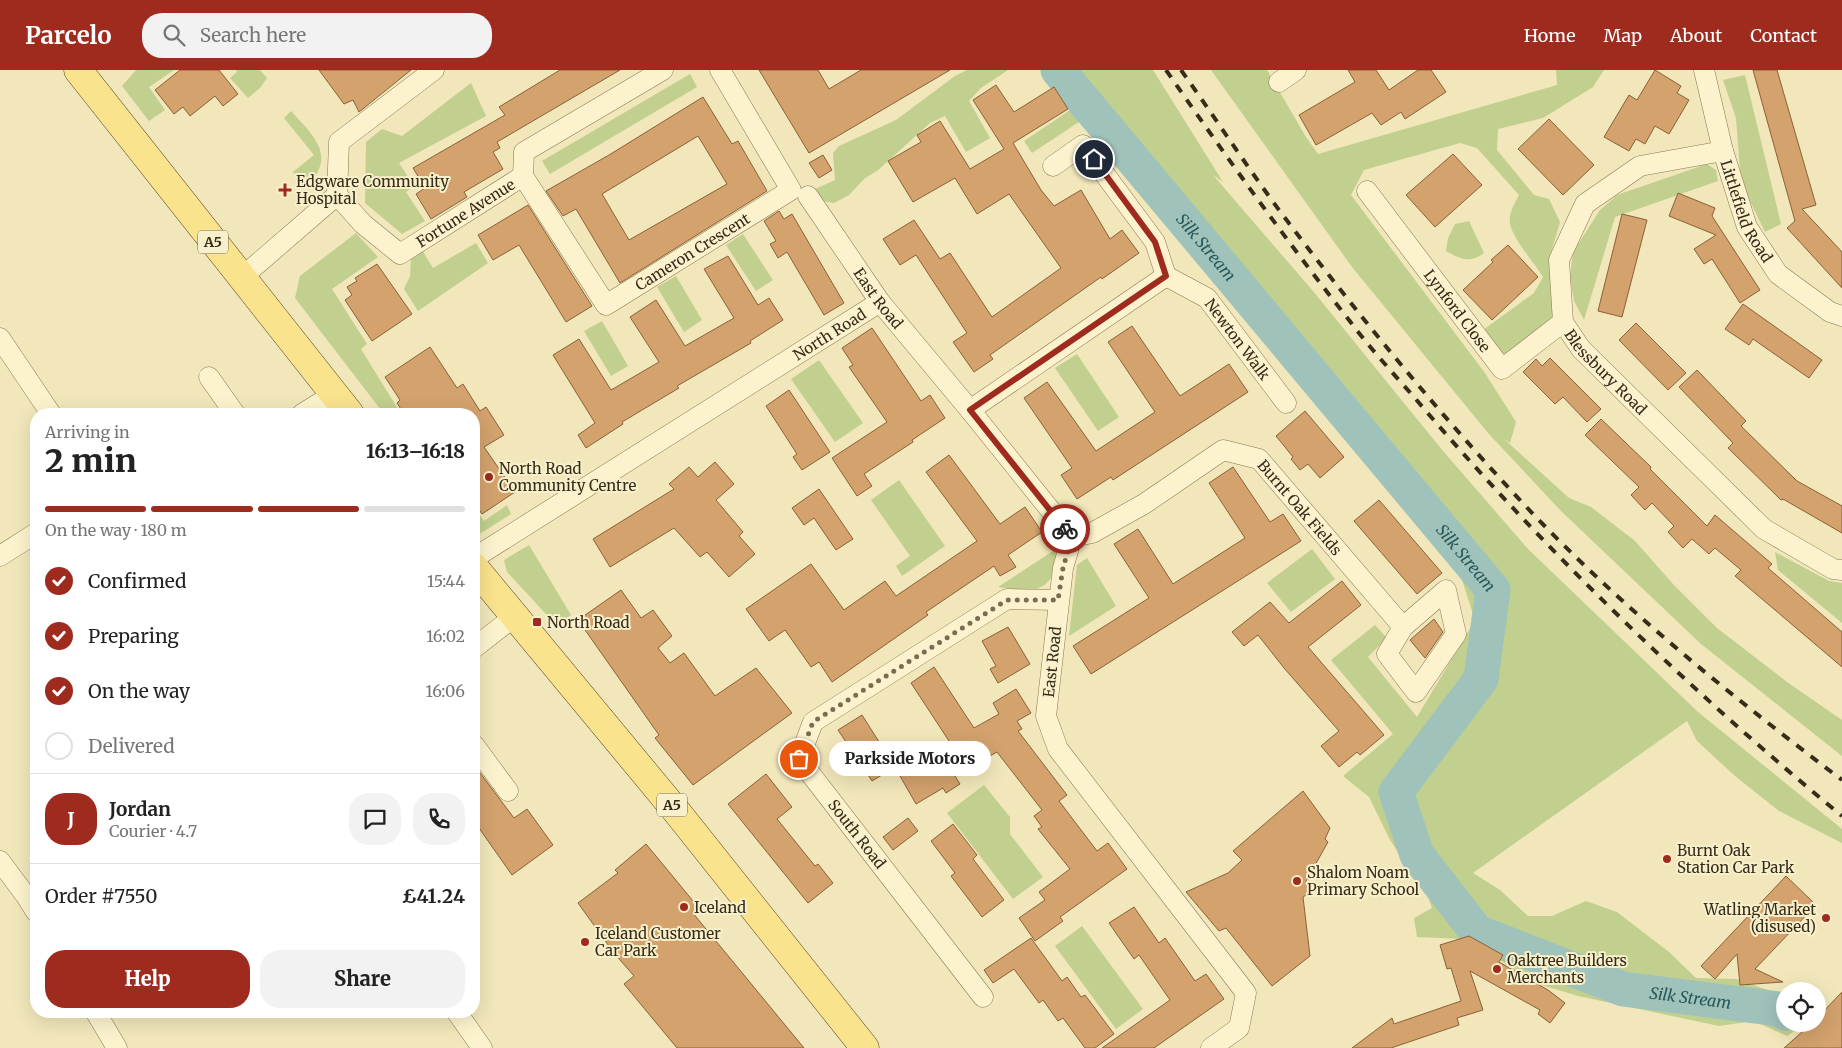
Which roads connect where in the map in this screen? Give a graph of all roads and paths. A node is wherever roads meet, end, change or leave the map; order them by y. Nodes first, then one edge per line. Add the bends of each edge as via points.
1 (78, 70) edge
2 (434, 70) edge
3 (664, 70) edge
4 (720, 70) edge
5 (1296, 70) edge
6 (1704, 70) edge
7 (1279, 82) dead end
8 (1723, 151) junction
9 (1054, 166) dead end
10 (523, 176) junction
11 (1367, 191) dead end
12 (337, 195) junction
13 (808, 196) dead end
14 (1166, 276) junction
15 (241, 278) junction
16 (880, 302) junction
17 (1842, 316) edge
18 (1563, 322) junction
19 (0, 338) edge
20 (209, 377) dead end
21 (1286, 403) dead end
22 (342, 404) edge
23 (47, 408) edge
24 (231, 408) edge
25 (326, 408) edge
26 (970, 410) junction
27 (30, 537) edge
28 (1072, 537) junction
29 (480, 554) edge
30 (0, 556) edge
31 (1842, 570) edge
32 (480, 574) edge
33 (1058, 600) junction
34 (515, 616) junction
35 (1403, 627) junction
36 (480, 643) edge
37 (480, 753) edge
38 (508, 791) dead end
39 (0, 860) edge
40 (30, 902) edge
41 (983, 997) dead end
42 (99, 1018) edge
43 (461, 1018) edge
44 (117, 1048) edge
45 (482, 1048) edge
46 (864, 1048) edge
47 (1211, 1048) edge

1 - 15 main road, A5
2 - 12 street via 339,142
3 - 10 street, Fortune Avenue via 524,152
4 - 10 street, Cameron Crescent via 791,190 606,305
5 - 7 street
6 - 8 street, Littlefield Road
8 - 17 street, Littlefield Road via 1747,227 1778,274 1830,312
8 - 18 street, Blessbury Road via 1640,166 1585,204 1559,260
9 - 14 street via 1083,145 1155,242
10 - 12 street, Fortune Avenue via 400,254 362,224
11 - 18 street, Lynford Close via 1502,369
12 - 15 street
13 - 16 street, East Road
14 - 21 street, Newton Walk via 1208,298
14 - 26 street
15 - 22 main road, A5
16 - 26 street, East Road
16 - 29 street, North Road
18 - 31 street, Blessbury Road via 1581,349 1764,529 1833,569
19 - 23 street
20 - 24 street
22 - 25 street
26 - 28 street, East Road
27 - 30 street
28 - 33 street, East Road
28 - 35 street, Burnt Oak Fields via 1092,533 1144,504 1223,450 1259,459
32 - 34 main road, A5
33 - 41 street, South Road via 1007,600 813,722 799,759
33 - 47 street, East Road via 1046,716 1058,749 1246,993 1239,1028
34 - 36 street
34 - 46 main road, A5 via 677,812
35 - 35 street via 1446,590 1456,634 1416,692 1387,654
37 - 38 street
39 - 40 street
42 - 44 street
43 - 45 street

